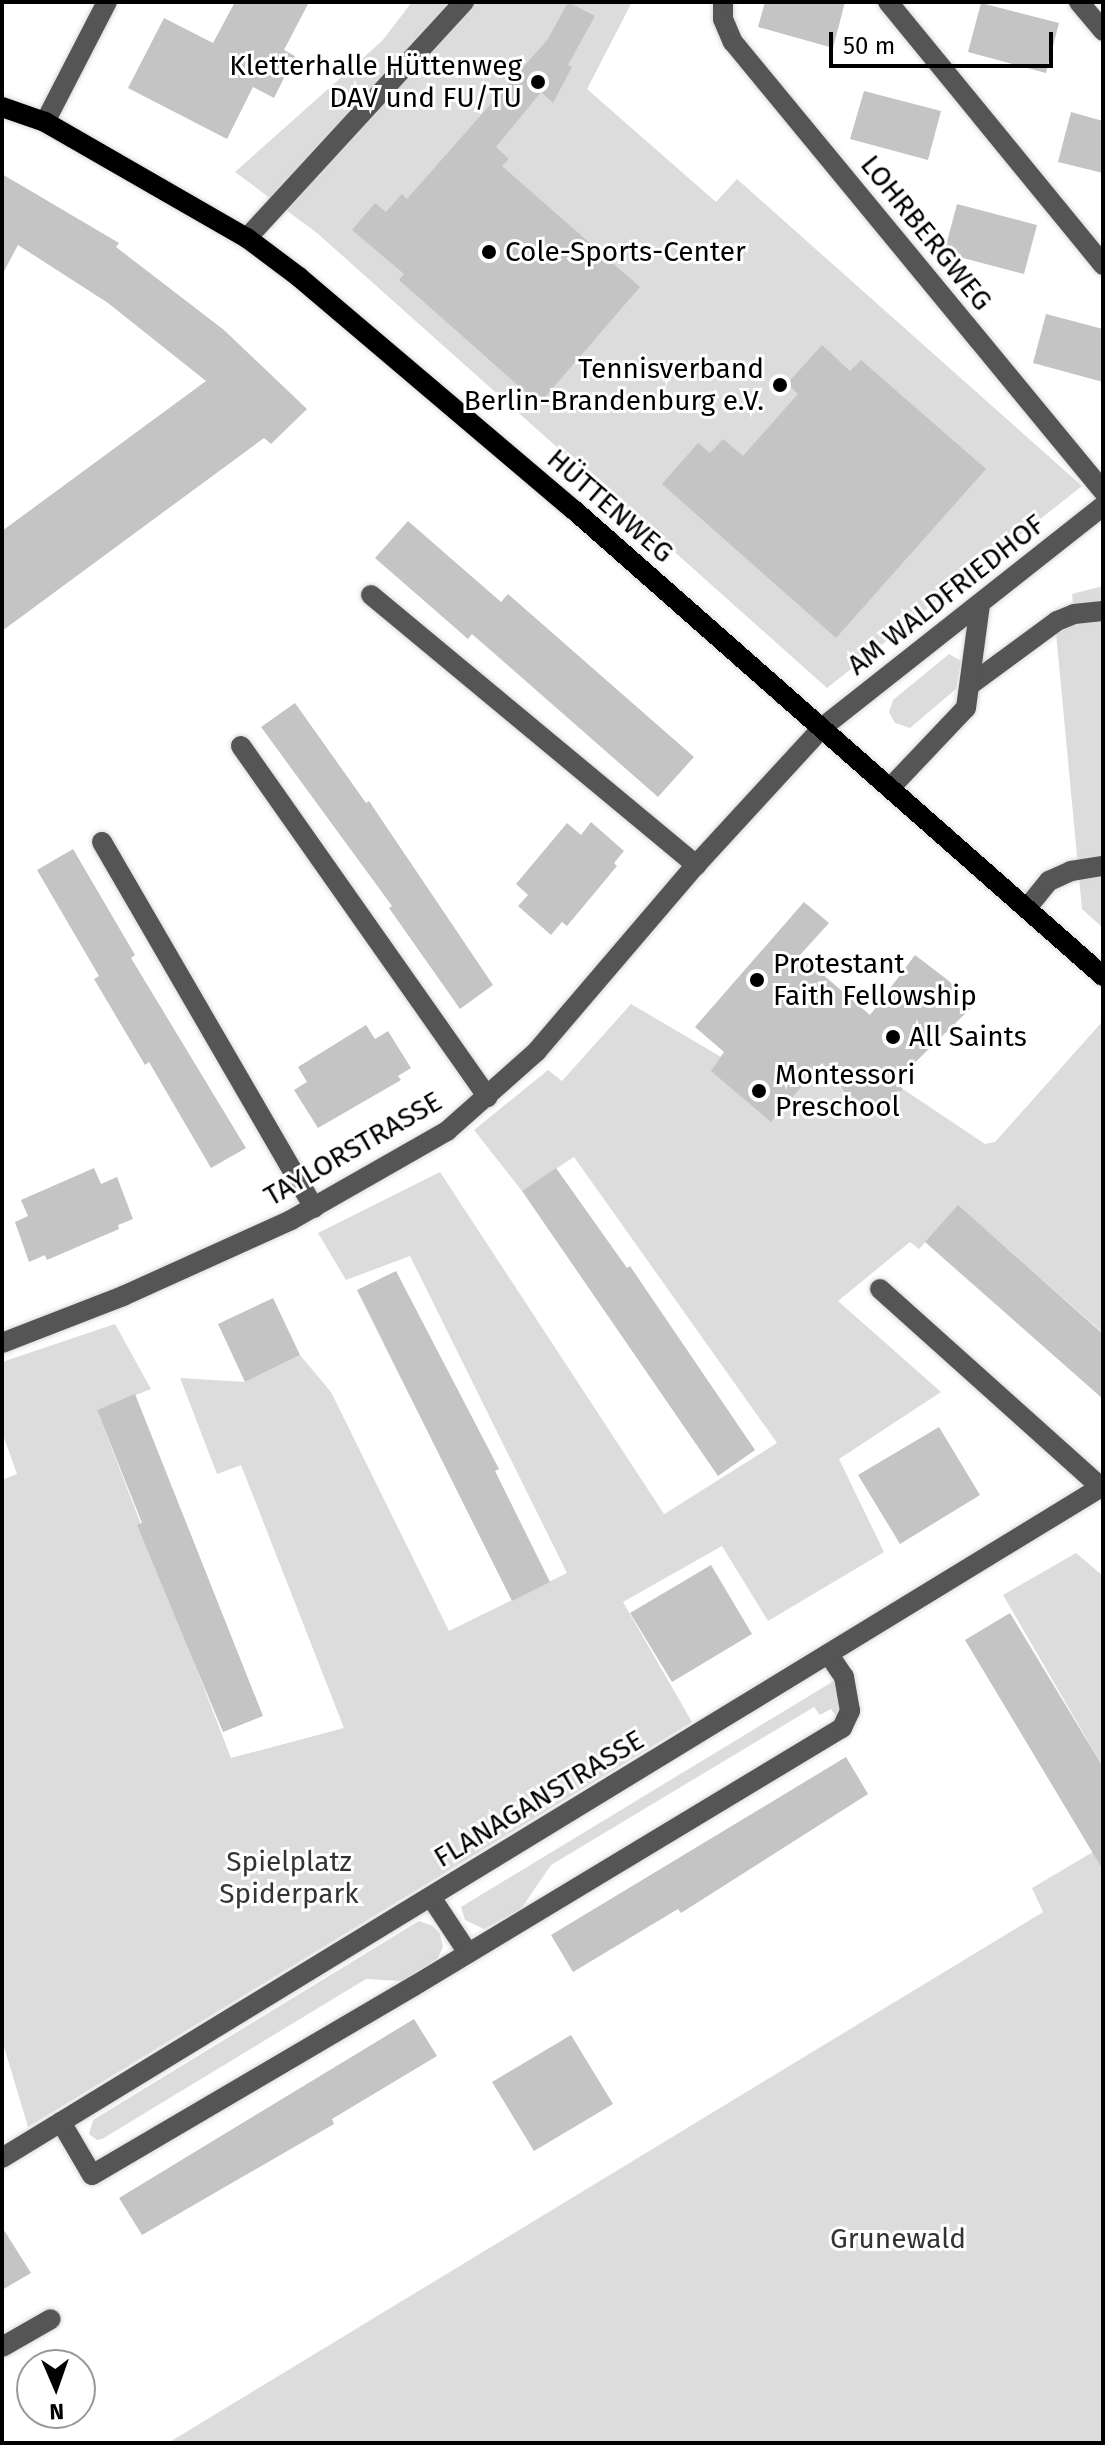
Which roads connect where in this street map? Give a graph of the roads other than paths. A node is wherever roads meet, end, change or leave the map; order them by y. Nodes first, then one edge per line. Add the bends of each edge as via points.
1 (107, 2) edge
2 (464, 2) edge
3 (723, 2) edge
4 (888, 2) edge
5 (1079, 2) edge
6 (1103, 31) edge
7 (2, 107) edge
8 (45, 122) junction
9 (247, 238) junction
10 (1103, 265) edge
11 (1103, 491) edge
12 (1103, 506) edge
13 (371, 595) dead end
14 (980, 605) junction
15 (1103, 611) edge
16 (970, 685) junction
17 (823, 727) junction
18 (241, 746) dead end
19 (890, 788) junction
20 (102, 842) dead end
21 (696, 865) junction
22 (1103, 866) edge
23 (1027, 908) junction
24 (1103, 976) edge
25 (488, 1097) junction
26 (314, 1208) junction
27 (880, 1289) dead end
28 (2, 1343) edge
29 (1102, 1486) edge
30 (829, 1655) junction
31 (431, 1897) junction
32 (468, 1953) junction
33 (61, 2122) junction
34 (2, 2158) edge
35 (51, 2319) dead end
36 (2, 2347) edge

1 - 8 street
2 - 9 street
3 - 11 street, LOHRBERGWEG via 723,19 733,42
4 - 10 street
5 - 6 street
7 - 8 main road, HÜTTENWEG
8 - 9 main road, HÜTTENWEG
9 - 17 main road, HÜTTENWEG via 347,316
12 - 14 street, AM WALDFRIEDHOF
13 - 21 street
14 - 16 street
14 - 17 street, AM WALDFRIEDHOF
15 - 16 street via 1057,621
16 - 19 street via 966,708
17 - 19 main road, HÜTTENWEG
17 - 21 street, TAYLORSTRASSE
18 - 25 street
19 - 23 main road, HÜTTENWEG
20 - 26 street
21 - 25 street, TAYLORSTRASSE via 537,1051
22 - 23 street via 1049,881
23 - 24 main road, HÜTTENWEG
25 - 26 street, TAYLORSTRASSE via 447,1131
26 - 28 street, TAYLORSTRASSE via 123,1296
27 - 29 street
29 - 30 street, FLANAGANSTRASSE
30 - 31 street, FLANAGANSTRASSE
30 - 32 street via 844,1677 850,1711 842,1728
31 - 32 street
31 - 33 street, FLANAGANSTRASSE
32 - 33 street via 92,2175
33 - 34 street, FLANAGANSTRASSE
35 - 36 street

